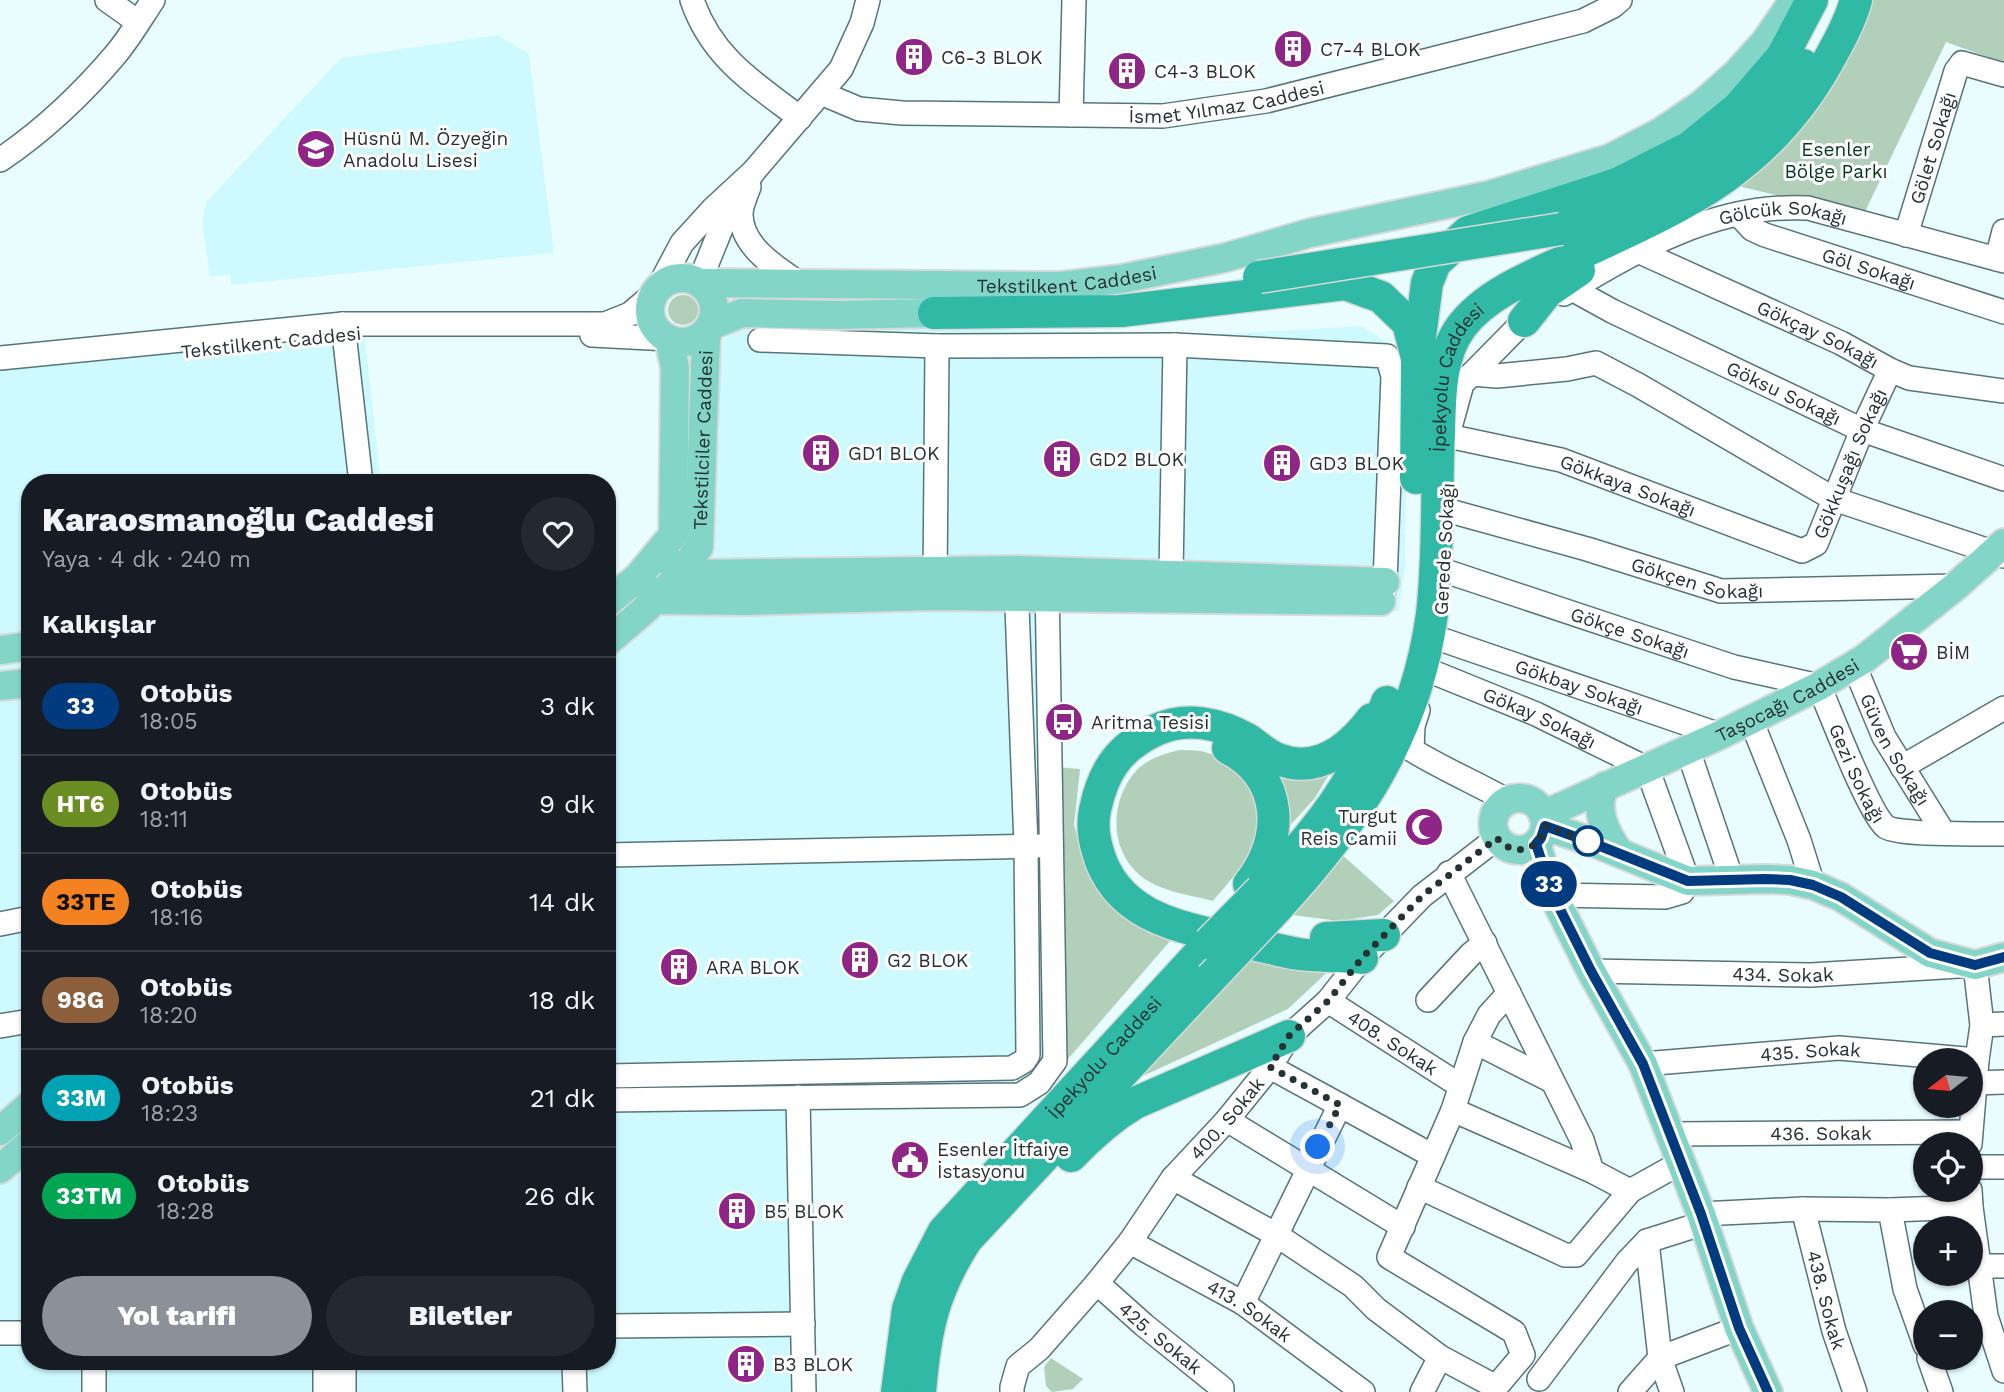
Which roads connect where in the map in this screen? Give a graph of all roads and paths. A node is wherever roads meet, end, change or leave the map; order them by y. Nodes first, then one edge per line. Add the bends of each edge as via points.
1 (107, 0) edge
2 (153, 0) edge
3 (692, 0) edge
4 (868, 0) edge
5 (1074, 0) edge
6 (1619, 0) edge
7 (1794, 0) edge
8 (1812, 0) edge
9 (1842, 0) edge
10 (1856, 0) edge
11 (138, 22) junction
12 (2004, 75) edge
13 (821, 93) junction
14 (1071, 115) junction
15 (800, 118) junction
16 (0, 160) edge
17 (754, 171) junction
18 (1738, 214) junction
19 (2004, 231) edge
20 (1906, 235) junction
21 (1644, 237) junction
22 (2000, 260) edge
23 (699, 283) junction
24 (799, 283) junction
25 (1572, 289) junction
26 (656, 292) junction
27 (2004, 312) edge
28 (934, 313) junction
29 (1524, 321) junction
30 (710, 326) junction
31 (344, 328) junction
32 (668, 340) junction
33 (760, 340) dead end
34 (1175, 345) junction
35 (937, 346) junction
36 (0, 358) edge
37 (1418, 360) junction
38 (1890, 370) junction
39 (0, 372) edge
40 (1472, 374) junction
41 (2004, 391) edge
42 (1862, 430) junction
43 (1448, 436) junction
44 (360, 474) edge
45 (2004, 479) edge
46 (1835, 499) junction
47 (1446, 510) junction
48 (2001, 550) edge
49 (660, 551) junction
50 (1802, 551) joint
51 (1442, 570) junction
52 (640, 575) junction
53 (681, 575) junction
54 (616, 580) edge
55 (936, 583) junction
56 (1016, 584) junction
57 (1046, 584) junction
58 (1171, 586) junction
59 (1956, 586) junction
60 (1383, 591) joint
61 (616, 595) edge
62 (656, 600) junction
63 (616, 634) edge
64 (1440, 639) junction
65 (21, 647) edge
66 (0, 650) edge
67 (1854, 665) junction
68 (1430, 671) junction
69 (21, 683) edge
70 (0, 686) edge
71 (1819, 686) junction
72 (1389, 695) junction
73 (2004, 708) edge
74 (1751, 720) junction
75 (1720, 735) junction
76 (1688, 750) junction
77 (1902, 767) junction
78 (1650, 774) junction
79 (1605, 786) junction
80 (1508, 801) junction
81 (1541, 828) junction
82 (1943, 832) junction
83 (2004, 834) edge
84 (1497, 838) junction
85 (1052, 845) junction
86 (1026, 846) junction
87 (1620, 853) junction
88 (616, 855) edge
89 (1449, 873) junction
90 (1732, 880) junction
91 (1688, 881) junction
92 (1813, 885) junction
93 (1263, 894) junction
94 (1553, 895) junction
95 (21, 920) edge
96 (0, 924) edge
97 (1384, 935) junction
98 (1485, 943) junction
99 (2004, 957) edge
100 (1362, 958) junction
101 (1975, 965) junction
102 (1591, 971) junction
103 (1509, 992) junction
104 (1428, 1000) dead end
105 (1328, 1001) junction
106 (21, 1022) edge
107 (1993, 1024) edge
108 (0, 1026) edge
109 (1289, 1036) junction
110 (1475, 1042) junction
111 (1982, 1048) edge
112 (1913, 1054) edge
113 (1643, 1064) junction
114 (1270, 1067) junction
115 (616, 1076) edge
116 (1552, 1081) junction
117 (2004, 1082) edge
118 (1983, 1083) edge
119 (1459, 1085) junction
120 (797, 1097) junction
121 (616, 1100) edge
122 (1340, 1105) junction
123 (1453, 1110) junction
124 (1227, 1120) junction
125 (1672, 1134) junction
126 (1913, 1137) edge
127 (21, 1151) edge
128 (1433, 1156) junction
129 (1682, 1162) junction
130 (1983, 1167) edge
131 (2004, 1167) edge
132 (1308, 1168) junction
133 (0, 1170) edge
134 (1592, 1171) junction
135 (1173, 1178) junction
136 (1419, 1187) junction
137 (1630, 1191) junction
138 (1944, 1202) edge
139 (1803, 1209) junction
140 (1891, 1210) junction
141 (1703, 1219) junction
142 (1404, 1227) junction
143 (1275, 1234) junction
144 (1647, 1241) junction
145 (1130, 1242) junction
146 (1983, 1266) edge
147 (2004, 1266) edge
148 (1983, 1278) edge
149 (1097, 1283) junction
150 (1243, 1303) junction
151 (1913, 1311) edge
152 (1995, 1315) edge
153 (803, 1324) junction
154 (616, 1326) edge
155 (1739, 1328) junction
156 (21, 1332) edge
157 (0, 1333) edge
158 (923, 1354) junction
159 (1523, 1355) junction
160 (1440, 1357) junction
161 (1660, 1358) junction
162 (94, 1370) edge
163 (325, 1370) edge
164 (344, 1370) edge
165 (574, 1370) edge
166 (1934, 1370) edge
167 (2004, 1371) edge
168 (1543, 1385) edge
169 (1017, 1390) edge
170 (94, 1392) edge
171 (325, 1392) edge
172 (344, 1392) edge
173 (575, 1392) edge
174 (804, 1392) edge
175 (897, 1392) edge
176 (920, 1392) edge
177 (1222, 1392) edge
178 (1363, 1392) edge
179 (1422, 1392) edge
180 (1630, 1392) edge
181 (1672, 1392) edge
182 (1768, 1392) edge
183 (1854, 1392) edge
184 (1941, 1392) edge

1 - 11 street
2 - 11 street
3 - 15 street via 715,47
4 - 13 street via 841,69
5 - 14 street
6 - 14 street, İsmet Yılmaz Caddesi via 1583,21 1266,101 1163,116
7 - 24 main road, Tekstilkent Caddesi via 1737,74 1661,132 1611,158 1490,195 1121,279 1061,286
8 - 37 highway, İpekyolu Caddesi via 1782,57 1738,108 1690,147 1617,184 1468,232 1435,263 1427,283
9 - 28 highway, bridge via 1812,53 1764,113 1674,188 1605,218 1561,229 1118,297
10 - 21 highway, İpekyolu Caddesi via 1810,93 1783,128 1727,177
11 - 16 street via 75,97
12 - 20 street, Gölet Sokağı via 1962,63 1956,71
13 - 14 street, İsmet Yılmaz Caddesi via 859,109 902,113
13 - 15 street
15 - 17 street
17 - 23 street via 722,220
17 - 24 street via 741,213 746,234 765,259
17 - 26 street via 682,243
18 - 20 street, Gölcük Sokağı via 1808,208
18 - 21 street, Gölcük Sokağı
18 - 27 street, Göl Sokağı via 1765,235
19 - 22 street
20 - 22 street, Gölcük Sokağı
21 - 25 street, Gölcük Sokağı
21 - 29 highway via 1547,292
21 - 38 street, Gökçay Sokağı
21 - 93 highway, İpekyolu Caddesi via 1500,293 1462,326 1451,344 1441,380 1432,615 1409,705 1388,759 1340,835
23 - 24 main road, Tekstilkent Caddesi
23 - 26 main road, Tekstilkent Caddesi via 671,280
23 - 30 main road via 712,297
25 - 29 street, Gerede Sokağı
25 - 42 street, Göksu Sokağı
26 - 31 street, Tekstilkent Caddesi via 630,314 605,324
26 - 32 main road via 651,318
28 - 30 main road, Tekstilkent Caddesi via 742,313
28 - 37 highway via 1121,311 1345,284 1381,297 1408,323
29 - 40 street, Gerede Sokağı
30 - 32 main road, Tekstilkent Caddesi via 687,342
30 - 53 main road, Tekstilciler Caddesi via 699,547
31 - 32 street, Tekstilkent Caddesi
31 - 36 street, Tekstilkent Caddesi
31 - 39 street, Tekstilkent Caddesi
31 - 44 street
32 - 49 main road, Tekstilciler Caddesi via 675,368 673,535
33 - 35 street
34 - 35 street
34 - 58 street
34 - 60 street via 1387,356 1393,376
35 - 55 street
37 - 72 highway, İpekyolu Caddesi via 1414,587 1408,631
38 - 41 street, Gökçay Sokağı
38 - 42 street, Gökkuşağı Sokağı
40 - 43 street, Gerede Sokağı via 1462,384
40 - 46 street via 1497,376 1596,363
42 - 45 street, Göksu Sokağı
42 - 46 street, Gökkuşağı Sokağı
43 - 47 street, Gerede Sokağı
43 - 50 street, Gökkaya Sokağı via 1561,460
46 - 48 street
46 - 50 street, Gökkuşağı Sokağı via 1815,544
47 - 51 street, Gerede Sokağı
47 - 59 street, Gökçen Sokağı via 1721,591
48 - 59 main road, Taşocağı Caddesi
49 - 52 main road, Tekstilciler Caddesi
49 - 53 main road
51 - 64 street, Gerede Sokağı
51 - 71 street, Gökçe Sokağı via 1734,667
52 - 54 main road
52 - 61 main road, Tekstilciler Caddesi
52 - 62 main road
53 - 55 main road
53 - 62 main road, Tekstilciler Caddesi
55 - 56 main road
55 - 62 main road via 745,601
56 - 57 main road
56 - 86 street
57 - 58 main road
57 - 85 street
58 - 60 main road
59 - 67 main road, Taşocağı Caddesi
62 - 63 main road, Tekstilciler Caddesi
64 - 68 street, Gerede Sokağı
64 - 75 street, Gökbay Sokağı
65 - 66 main road
67 - 71 main road, Taşocağı Caddesi
67 - 77 street, Güven Sokağı via 1884,737
68 - 78 street, Gökay Sokağı via 1536,714
68 - 80 street, Gerede Sokağı via 1413,726 1412,750
69 - 70 main road
71 - 74 main road, Taşocağı Caddesi
71 - 82 street, Gezi Sokağı via 1871,806 1886,827
72 - 93 highway, İpekyolu Caddesi via 1376,733 1349,784
72 - 100 highway via 1348,746 1310,764 1277,759 1247,739 1208,723 1159,729 1137,740 1107,771 1093,821 1102,865 1111,883 1137,908 1156,918 1301,954
73 - 77 street
74 - 75 main road, Taşocağı Caddesi
74 - 92 street
75 - 76 main road, Taşocağı Caddesi
76 - 78 main road, Taşocağı Caddesi
76 - 90 street
77 - 82 street, Güven Sokağı
78 - 79 main road, Taşocağı Caddesi
78 - 91 street
79 - 81 main road, Taşocağı Caddesi
79 - 87 main road via 1601,794 1603,822
80 - 81 main road via 1521,798 1537,806
80 - 84 main road via 1494,817
81 - 84 main road via 1521,850 1505,846
81 - 87 main road
81 - 94 main road
82 - 83 street, Gezi Sokağı
84 - 89 street, 400. Sokak
85 - 86 street
85 - 120 street via 1055,1061 1039,1083 1020,1094
86 - 88 street
86 - 115 street via 1028,1055 1019,1065
87 - 91 main road
89 - 97 street, 400. Sokak
89 - 98 street
90 - 91 main road
90 - 92 main road via 1790,880
91 - 94 street via 1682,891 1665,897
92 - 101 main road via 1841,897 1930,953
93 - 97 highway via 1275,817 1263,779 1254,767 1225,746 1188,740 1166,744 1132,764 1113,795 1108,816 1111,845 1121,866 1151,897 1300,936
93 - 158 highway, İpekyolu Caddesi, bridge via 1211,978 967,1239 938,1290
93 - 175 highway, İpekyolu Caddesi, bridge via 1223,918 1209,943 944,1231 908,1309
94 - 102 main road
95 - 96 street
97 - 100 street, 400. Sokak
98 - 103 street
98 - 104 street
99 - 101 main road
100 - 105 street, 400. Sokak
101 - 102 street, 434. Sokak via 1811,975
101 - 107 street
102 - 113 main road
103 - 110 street via 1489,1015
103 - 116 street
105 - 109 street, 400. Sokak
105 - 119 street, 408. Sokak
106 - 108 street
107 - 111 street
109 - 114 street, 400. Sokak
109 - 158 highway via 1135,1103 1090,1136 974,1260 948,1300
110 - 116 street
110 - 119 street
112 - 113 street, 435. Sokak via 1839,1048
113 - 125 main road
114 - 122 street
114 - 124 street, 400. Sokak
116 - 134 street
117 - 118 street
119 - 123 street
120 - 121 street
120 - 153 street
122 - 128 street
122 - 132 street
123 - 128 street
123 - 134 street
124 - 132 street
124 - 135 street, 400. Sokak
125 - 126 street, 436. Sokak
125 - 129 main road
127 - 133 main road
128 - 136 street
129 - 137 street
129 - 141 main road
130 - 131 street
132 - 142 street
132 - 143 street
134 - 137 street
135 - 143 street
135 - 145 street, 400. Sokak
136 - 137 street via 1565,1255 1576,1255
136 - 142 street
138 - 140 street
139 - 140 street
139 - 141 street
139 - 183 street, 438. Sokak
140 - 151 street
141 - 144 street
141 - 155 main road
142 - 159 street via 1389,1257 1514,1332
143 - 150 street
143 - 160 street via 1353,1286
144 - 161 street
144 - 168 street via 1627,1262
145 - 149 street, 400. Sokak
145 - 150 street, 413. Sokak
146 - 147 street
148 - 152 street
149 - 169 street, 400. Sokak via 1018,1366
149 - 177 street, 425. Sokak
150 - 178 street, 413. Sokak
152 - 167 street
153 - 154 street
153 - 174 street
155 - 161 street
155 - 182 main road
156 - 157 street
158 - 176 highway, İpekyolu Caddesi
159 - 160 street via 1496,1387
159 - 168 street
160 - 179 street
161 - 180 street
161 - 181 street
162 - 170 street
163 - 171 street
164 - 172 street
165 - 173 street
166 - 184 street

